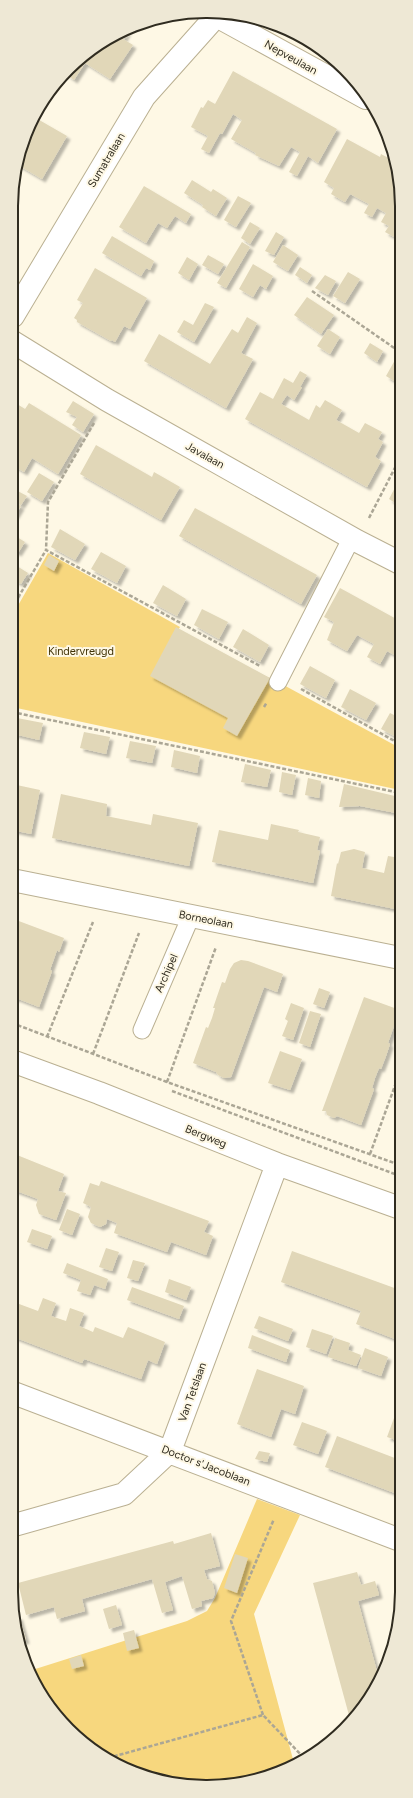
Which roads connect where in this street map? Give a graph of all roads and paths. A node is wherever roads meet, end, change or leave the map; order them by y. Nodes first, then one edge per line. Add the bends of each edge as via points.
1 (213, 18) edge
2 (225, 19) edge
3 (356, 93) edge
4 (312, 291) dead end
5 (18, 306) edge
6 (18, 346) edge
7 (395, 349) edge
8 (107, 400) junction
9 (395, 467) edge
10 (355, 539) junction
11 (46, 550) junction
12 (395, 560) edge
13 (18, 598) edge
14 (279, 680) junction
15 (18, 713) edge
16 (395, 741) edge
17 (395, 792) edge
18 (18, 881) edge
19 (96, 916) dead end
20 (191, 916) junction
21 (140, 928) dead end
22 (218, 943) dead end
23 (395, 957) edge
24 (18, 1025) edge
25 (142, 1030) dead end
26 (47, 1037) junction
27 (93, 1054) junction
28 (18, 1063) edge
29 (167, 1082) junction
30 (395, 1086) edge
31 (165, 1089) dead end
32 (370, 1154) junction
33 (395, 1163) edge
34 (277, 1164) junction
35 (395, 1174) edge
36 (395, 1206) edge
37 (18, 1395) edge
38 (170, 1451) junction
39 (284, 1495) junction
40 (18, 1524) edge
41 (395, 1538) edge
42 (263, 1715) junction
43 (301, 1755) edge
44 (114, 1756) edge

1 - 5 street, Sumatralaan via 144,97
2 - 3 street, Nepveulaan
4 - 7 path
6 - 8 street, Javalaan
8 - 10 street, Javalaan
8 - 11 path via 48,502
9 - 10 path
10 - 12 street, Javalaan
10 - 14 lane
11 - 13 path
11 - 14 path
14 - 16 path
15 - 17 path
18 - 20 street, Borneolaan
19 - 26 path
20 - 23 street, Borneolaan
20 - 25 lane, Archipel
21 - 27 path
22 - 29 path
24 - 26 path
26 - 27 path
27 - 29 path
28 - 34 street, Bergweg
29 - 32 path
30 - 32 path
31 - 35 path
32 - 33 path
34 - 36 street, Bergweg
34 - 38 street, Van Tetslaan
37 - 38 street, Doctor s'Jacoblaan
38 - 39 street, Doctor s'Jacoblaan
38 - 40 street, Van Tetslaan via 124,1494
39 - 41 street, Doctor s'Jacoblaan
39 - 42 path via 231,1621
42 - 43 path
42 - 44 path

